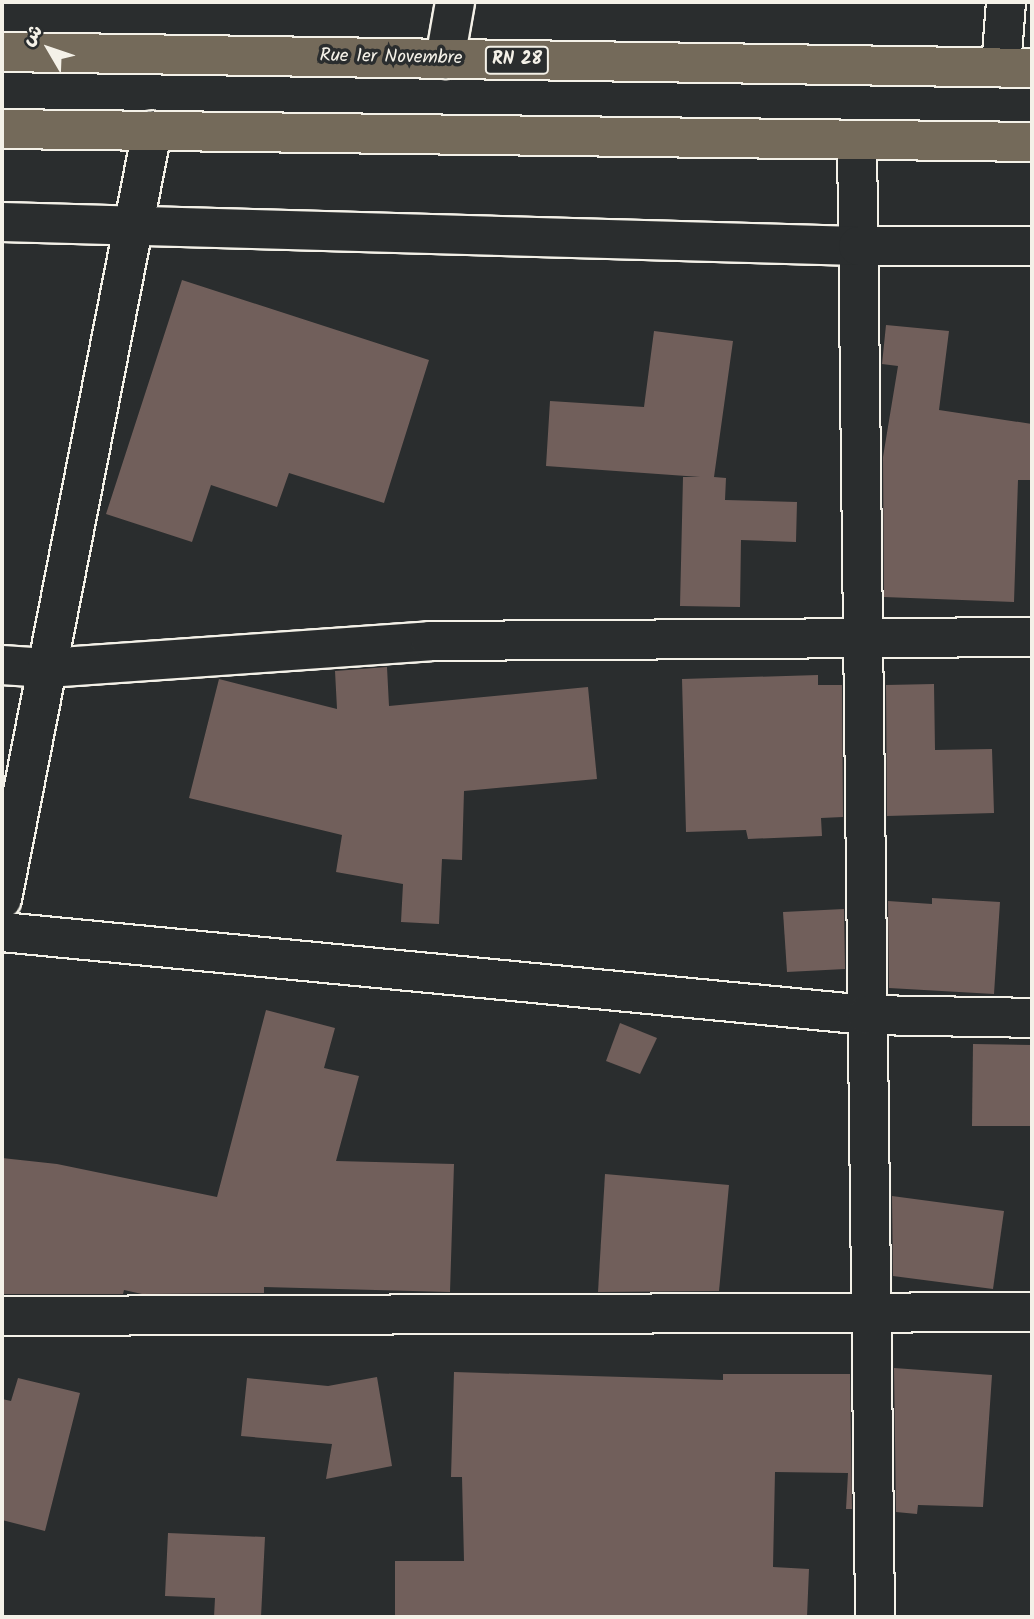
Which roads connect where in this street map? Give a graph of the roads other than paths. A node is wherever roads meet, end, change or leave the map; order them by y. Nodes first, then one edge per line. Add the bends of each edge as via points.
1 (455, 2) edge
2 (1006, 2) edge
3 (2, 52) edge
4 (445, 59) junction
5 (1017, 68) edge
6 (2, 128) edge
7 (152, 131) junction
8 (856, 139) junction
9 (1032, 142) edge
10 (2, 222) edge
11 (134, 223) junction
12 (858, 246) junction
13 (1032, 246) edge
14 (863, 637) junction
15 (1032, 637) edge
16 (2, 665) edge
17 (47, 668) junction
18 (2, 899) edge
19 (2, 932) edge
20 (867, 1015) junction
21 (1032, 1018) edge
22 (1032, 1312) edge
23 (871, 1315) junction
24 (2, 1316) edge
25 (875, 1617) edge

1 - 4 street
2 - 5 street
3 - 4 main road, Rue 1er Novembre / RN 28
4 - 5 main road, Rue 1er Novembre / RN 28
6 - 7 main road
7 - 8 main road
7 - 11 street
8 - 9 main road
8 - 12 street
10 - 11 street
11 - 12 street
11 - 17 street
12 - 13 street
12 - 14 street
14 - 15 street
14 - 17 street via 430,640
14 - 20 street
16 - 17 street
17 - 18 street
19 - 20 street
20 - 21 street
20 - 23 street
22 - 23 street
23 - 24 street
23 - 25 street

